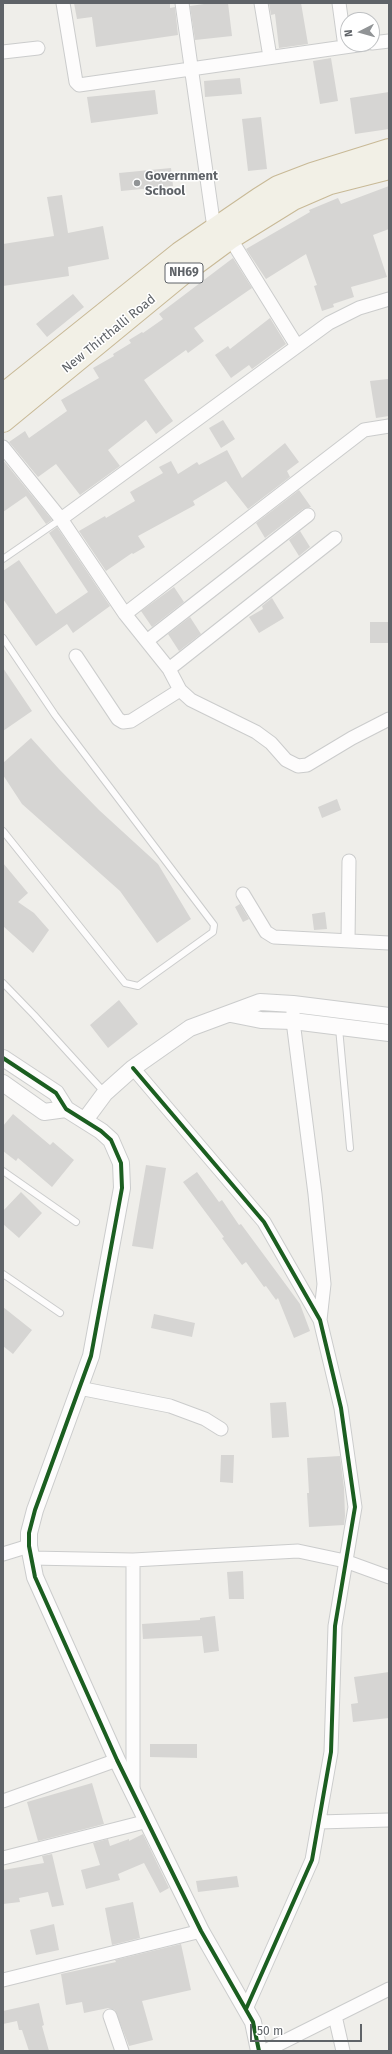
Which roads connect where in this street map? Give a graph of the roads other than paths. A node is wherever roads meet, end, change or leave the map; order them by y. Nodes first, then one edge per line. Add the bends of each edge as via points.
1 (64, 3) edge
2 (182, 3) edge
3 (261, 3) edge
4 (38, 48) dead end
5 (340, 48) edge
6 (3, 52) edge
7 (270, 57) junction
8 (191, 68) junction
9 (389, 150) edge
10 (389, 168) edge
11 (222, 233) junction
12 (389, 299) edge
13 (297, 346) junction
14 (3, 395) edge
15 (3, 421) edge
16 (389, 426) edge
17 (3, 447) edge
18 (308, 515) dead end
19 (61, 519) junction
20 (335, 538) dead end
21 (3, 559) edge
22 (124, 614) junction
23 (3, 638) edge
24 (148, 640) junction
25 (76, 656) dead end
26 (169, 669) junction
27 (180, 690) junction
28 (389, 719) edge
29 (3, 830) edge
30 (349, 861) dead end
31 (243, 894) dead end
32 (348, 941) junction
33 (389, 943) edge
34 (3, 983) edge
35 (293, 1004) junction
36 (231, 1014) junction
37 (389, 1016) edge
38 (293, 1021) junction
39 (339, 1027) junction
40 (389, 1033) edge
41 (3, 1058) edge
42 (133, 1068) junction
43 (3, 1083) edge
44 (105, 1093) junction
45 (66, 1109) junction
46 (85, 1120) junction
47 (350, 1148) dead end
48 (3, 1171) edge
49 (76, 1222) dead end
50 (3, 1274) edge
51 (60, 1313) dead end
52 (320, 1320) junction
53 (79, 1388) junction
54 (221, 1429) dead end
55 (30, 1552) junction
56 (3, 1554) edge
57 (133, 1560) junction
58 (345, 1561) junction
59 (389, 1578) edge
60 (117, 1760) junction
61 (133, 1793) junction
62 (3, 1801) edge
63 (389, 1820) edge
64 (148, 1821) junction
65 (319, 1822) junction
66 (3, 1858) edge
67 (201, 1931) junction
68 (3, 1980) edge
69 (389, 1989) edge
70 (246, 2009) junction
71 (110, 2016) dead end
72 (335, 2016) junction
73 (122, 2051) edge
74 (259, 2051) edge
75 (264, 2051) edge
76 (343, 2051) edge

1 - 8 street via 76,82 79,85
2 - 8 street
3 - 7 street
4 - 6 street
5 - 7 street
7 - 8 street
8 - 11 street
9 - 11 highway, NH69 via 355,159 278,187
10 - 11 highway, New Thirthalli Road / NH69 via 330,183
11 - 13 street
11 - 14 highway, NH69 via 180,253
11 - 15 highway, New Thirthalli Road / NH69 via 188,269
12 - 13 street via 359,308 329,323
13 - 19 street
16 - 22 street via 364,430
17 - 19 street
18 - 24 street
19 - 21 lane
19 - 22 street
20 - 26 street
22 - 24 street
23 - 29 lane via 54,715 214,925 214,932 138,986 125,983
24 - 26 street
25 - 27 street via 118,719 123,722 131,721
26 - 27 street
27 - 28 street via 191,700 256,732 271,743 286,760 298,766 307,765
30 - 32 street
31 - 32 street via 266,932 274,937
32 - 33 street
34 - 44 lane
35 - 36 street via 260,1002
35 - 37 street
35 - 38 street
36 - 38 street via 261,1020
36 - 42 street via 190,1028
38 - 39 street
38 - 52 street via 324,1284
39 - 40 street
39 - 47 lane
41 - 45 street via 56,1093
42 - 44 street
42 - 52 street via 264,1222
43 - 45 street via 44,1112
44 - 46 street
45 - 46 street
46 - 53 street via 111,1140 121,1163 122,1188 91,1356
48 - 49 lane
50 - 51 lane
52 - 58 street via 341,1408 355,1507
53 - 54 street via 170,1406 205,1419
53 - 55 street via 35,1510 29,1533
55 - 56 street
55 - 57 street
55 - 60 street via 35,1577
57 - 58 street via 298,1551
57 - 61 street
58 - 59 street
58 - 65 street via 335,1626 331,1752
60 - 61 street
60 - 62 street
61 - 64 street
63 - 65 street
64 - 66 street
64 - 67 street
65 - 70 street via 312,1860
67 - 68 street
67 - 70 street
69 - 72 street
70 - 74 street via 253,2022
71 - 73 street
72 - 75 street
72 - 76 street

